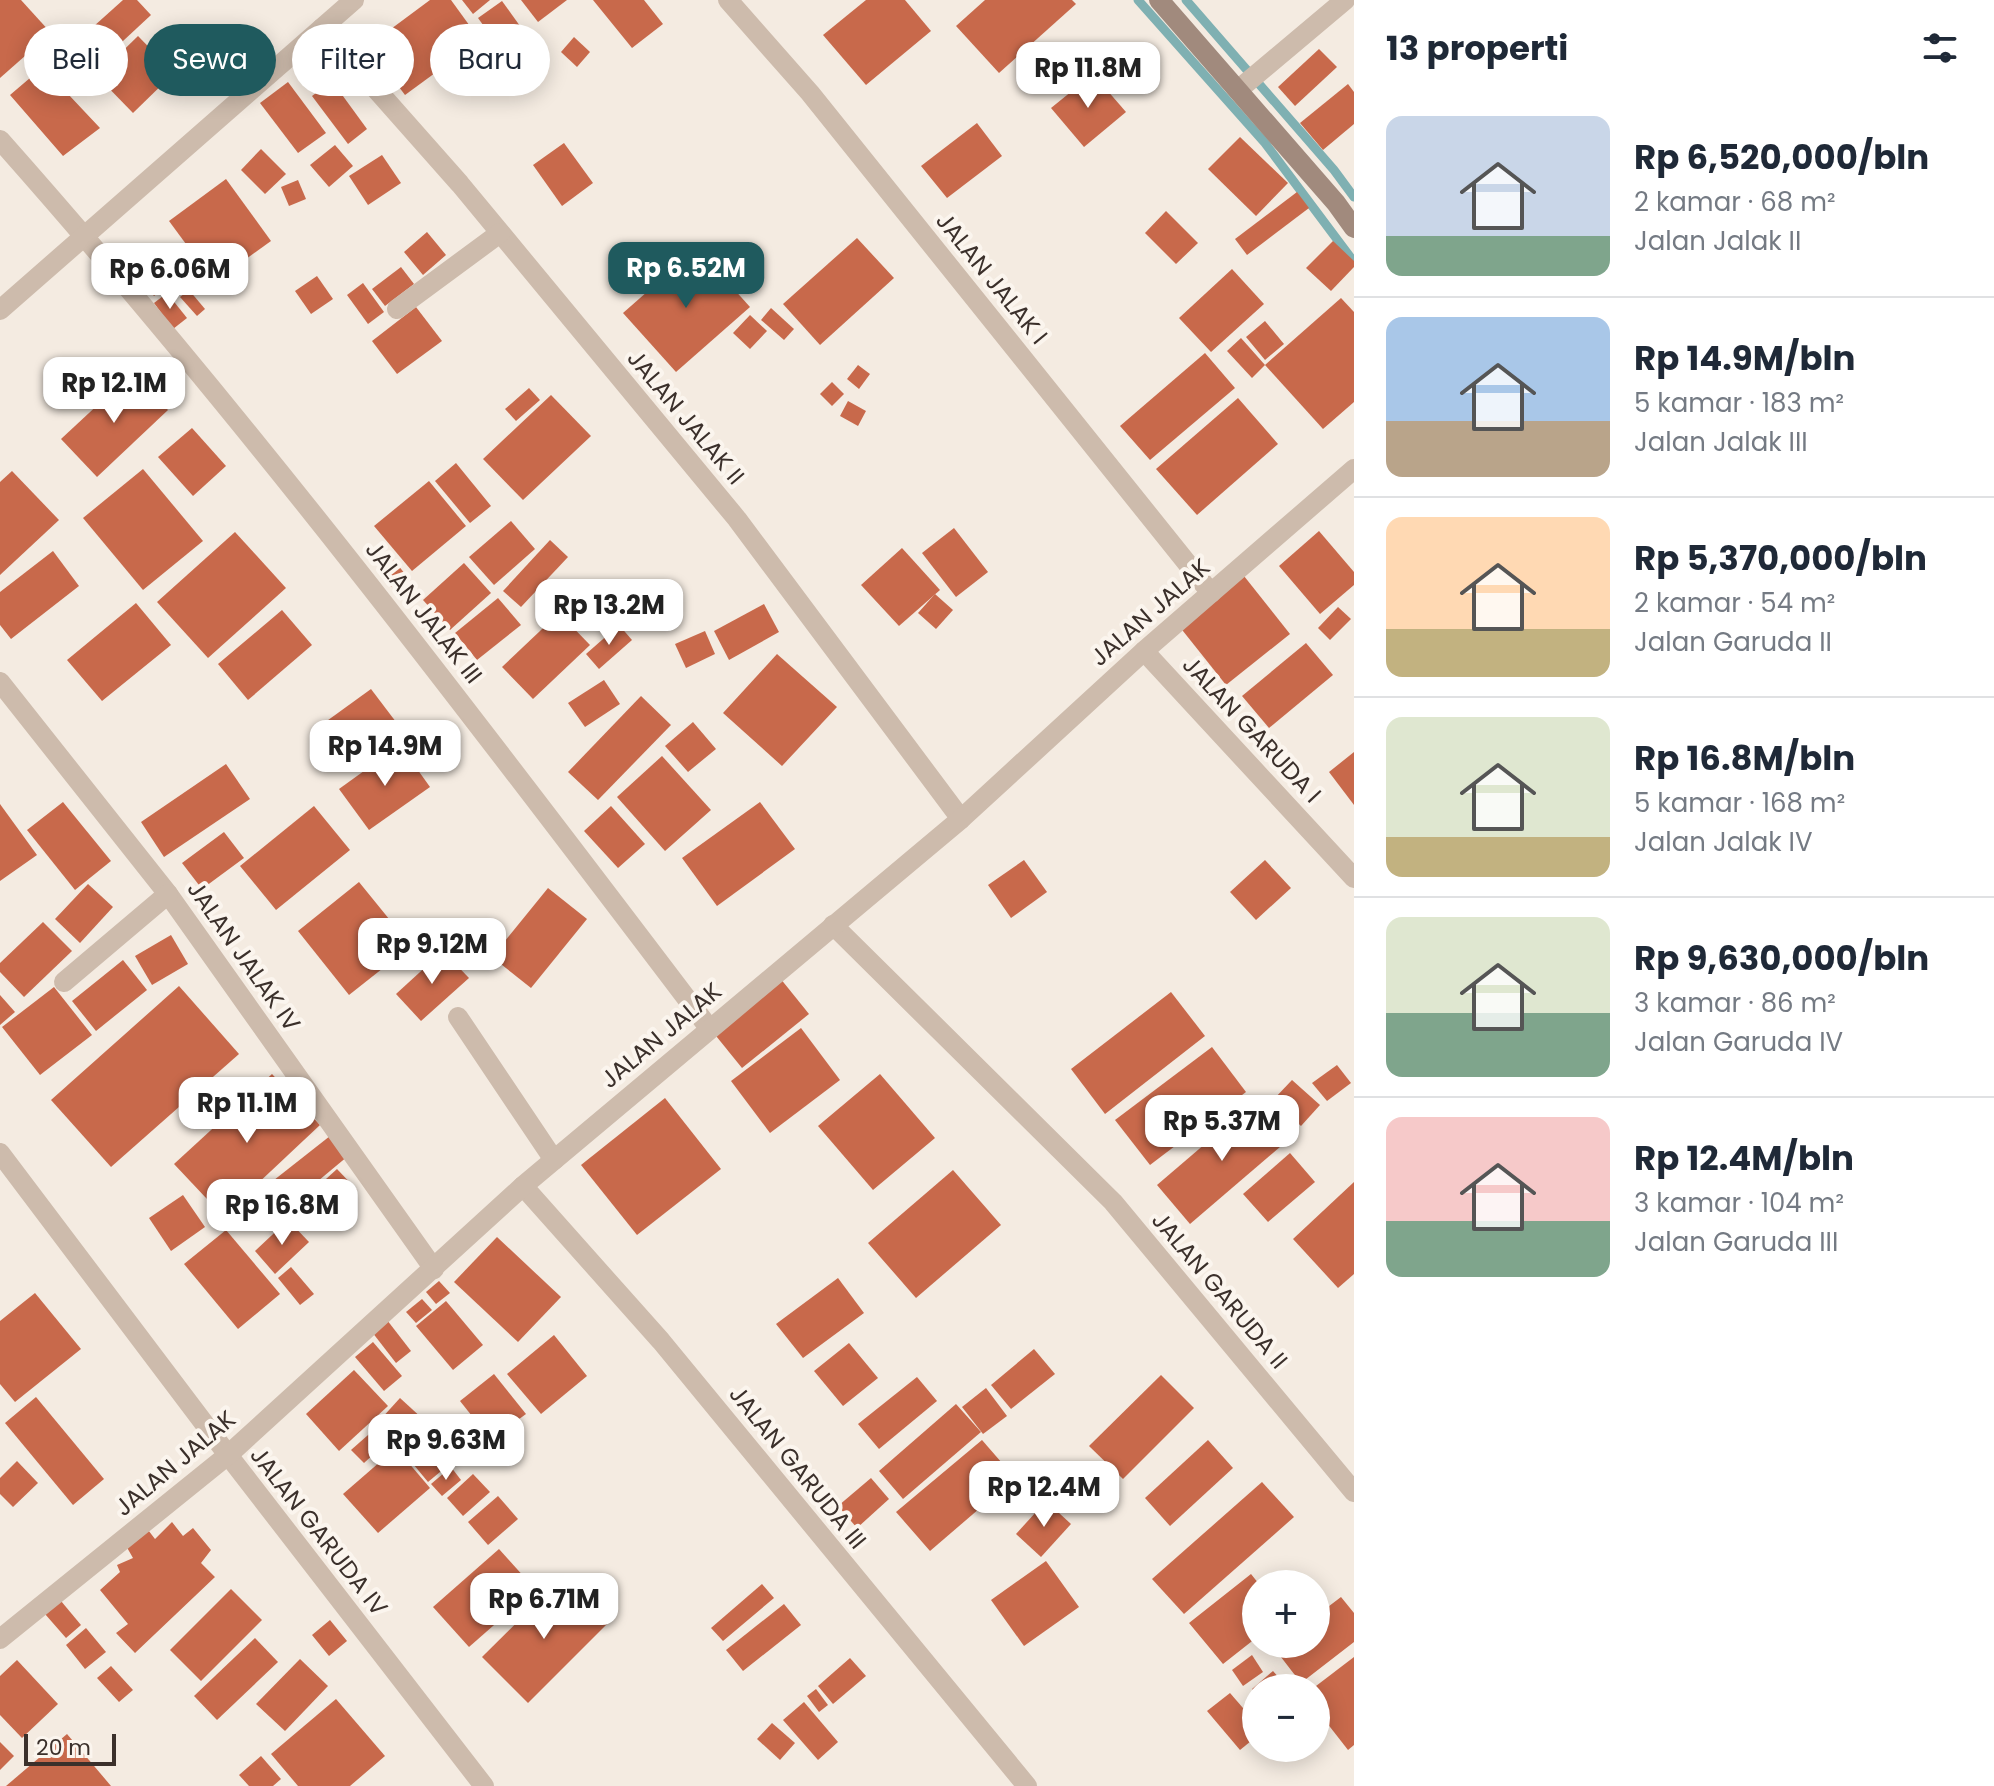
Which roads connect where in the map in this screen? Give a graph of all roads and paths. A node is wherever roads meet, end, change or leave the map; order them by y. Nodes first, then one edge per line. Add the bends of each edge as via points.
1 (354, 0) edge
2 (728, 0) edge
3 (1159, 0) edge
4 (1345, 0) edge
5 (327, 24) edge
6 (292, 55) edge
7 (1238, 90) junction
8 (381, 96) edge
9 (0, 140) edge
10 (1354, 228) edge
11 (500, 233) junction
12 (86, 237) junction
13 (397, 309) dead end
14 (0, 310) edge
15 (1354, 469) edge
16 (1211, 593) junction
17 (1144, 651) junction
18 (0, 682) edge
19 (961, 819) junction
20 (1354, 878) edge
21 (168, 894) junction
22 (833, 925) junction
23 (64, 982) dead end
24 (458, 1017) dead end
25 (709, 1028) junction
26 (0, 1153) edge
27 (554, 1160) junction
28 (523, 1186) junction
29 (434, 1269) junction
30 (228, 1455) junction
31 (1354, 1492) edge
32 (0, 1639) edge
33 (484, 1786) edge
34 (1027, 1786) edge

1 - 5 street
2 - 16 street, JALAN JALAK I via 810,93
3 - 7 main road
4 - 7 street
6 - 12 street
7 - 10 main road
8 - 11 street, JALAN JALAK II
9 - 12 street, JALAN JALAK III
11 - 13 street
11 - 19 street, JALAN JALAK II via 737,519
12 - 14 street
12 - 25 street, JALAN JALAK III via 388,605
15 - 16 street, JALAN JALAK
16 - 17 street, JALAN JALAK
17 - 19 street, JALAN JALAK
17 - 20 street, JALAN GARUDA I
18 - 21 street, JALAN JALAK IV
19 - 22 street, JALAN JALAK
21 - 23 street
21 - 29 street, JALAN JALAK IV
22 - 25 street, JALAN JALAK
22 - 31 street, JALAN GARUDA II via 1113,1202
24 - 27 street
25 - 27 street, JALAN JALAK
26 - 30 street, JALAN GARUDA IV
27 - 28 street, JALAN JALAK
28 - 29 street, JALAN JALAK
28 - 34 street, JALAN GARUDA III via 661,1341
29 - 30 street, JALAN JALAK
30 - 32 street, JALAN JALAK
30 - 33 street, JALAN GARUDA IV

